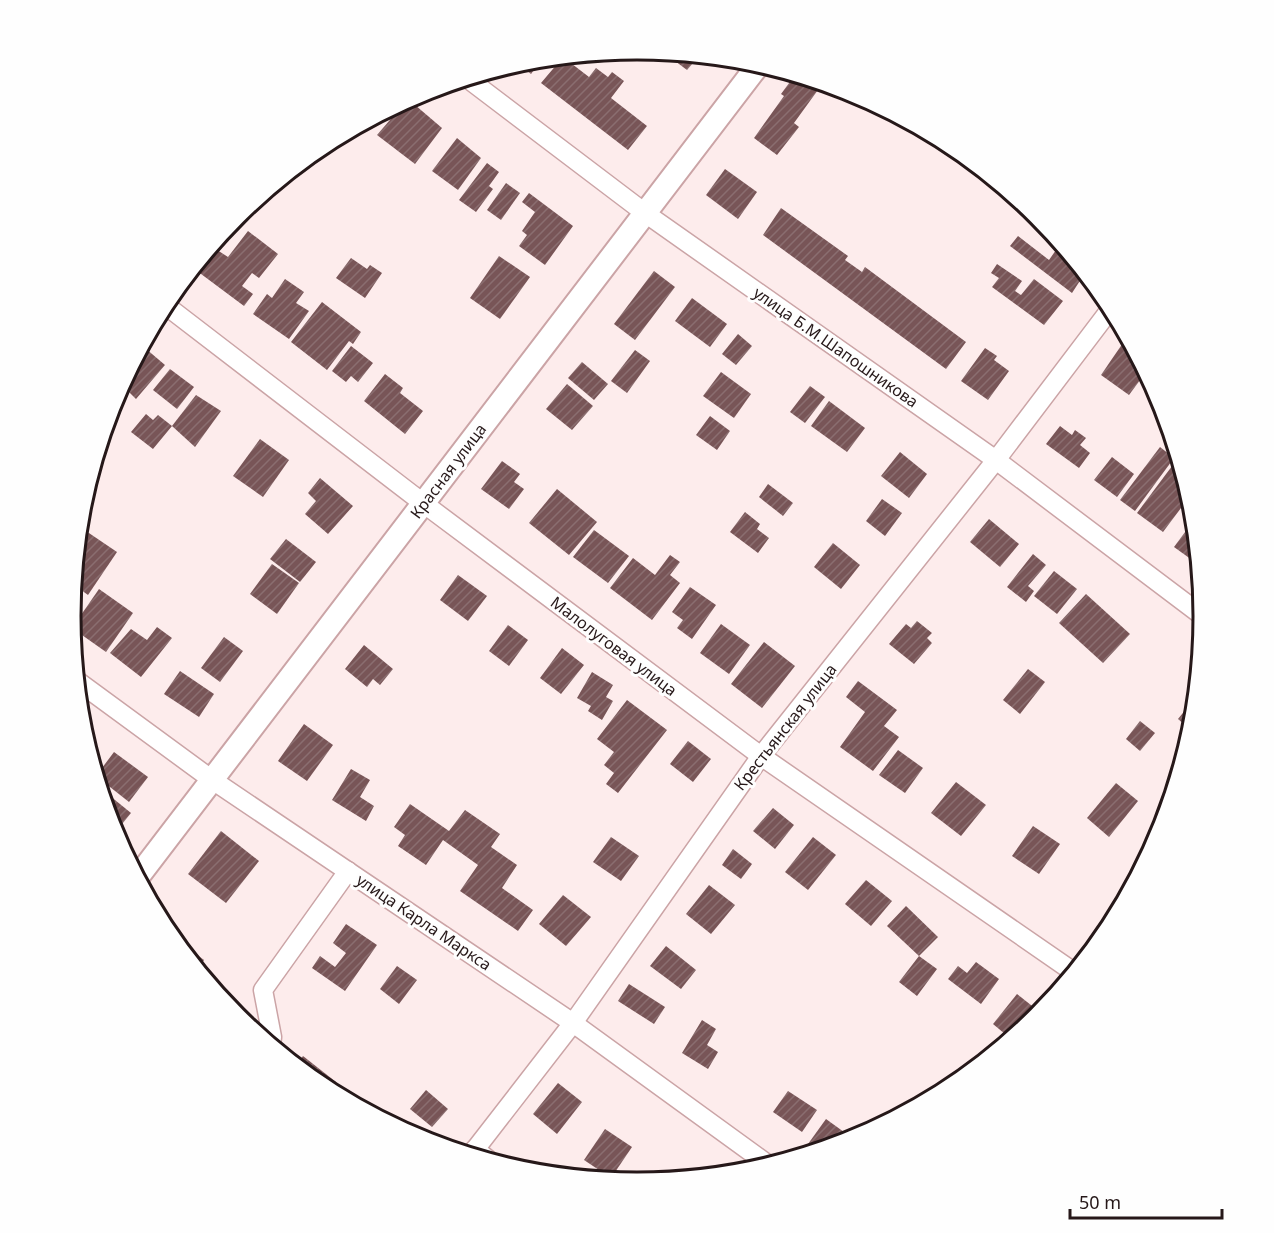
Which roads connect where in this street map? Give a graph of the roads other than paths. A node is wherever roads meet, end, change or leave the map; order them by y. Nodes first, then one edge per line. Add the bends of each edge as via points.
1 (753, 72) edge
2 (476, 84) edge
3 (645, 213) junction
4 (172, 310) edge
5 (1105, 316) edge
6 (996, 460) junction
7 (423, 503) junction
8 (1194, 609) edge
9 (85, 686) edge
10 (761, 756) junction
11 (211, 778) junction
12 (142, 871) edge
13 (348, 871) junction
14 (1068, 968) edge
15 (573, 1023) junction
16 (272, 1037) edge
17 (475, 1148) edge
18 (760, 1159) edge

1 - 3 street, Красная улица
2 - 3 street, улица Б.М.Шапошникова
3 - 6 street, улица Б.М.Шапошникова
3 - 7 street, Красная улица
4 - 7 street, Малолуговая улица
5 - 6 street, Крестьянская улица
6 - 8 street, улица Б.М.Шапошникова
6 - 10 street, Крестьянская улица
7 - 10 street, Малолуговая улица
7 - 11 street, Красная улица
9 - 11 street, улица Карла Маркса
10 - 14 street, Малолуговая улица
10 - 15 street, Крестьянская улица
11 - 12 street, Красная улица
11 - 13 street, улица Карла Маркса
13 - 15 street, улица Карла Маркса
13 - 16 street via 263,990
15 - 17 street, Крестьянская улица
15 - 18 street, улица Карла Маркса

